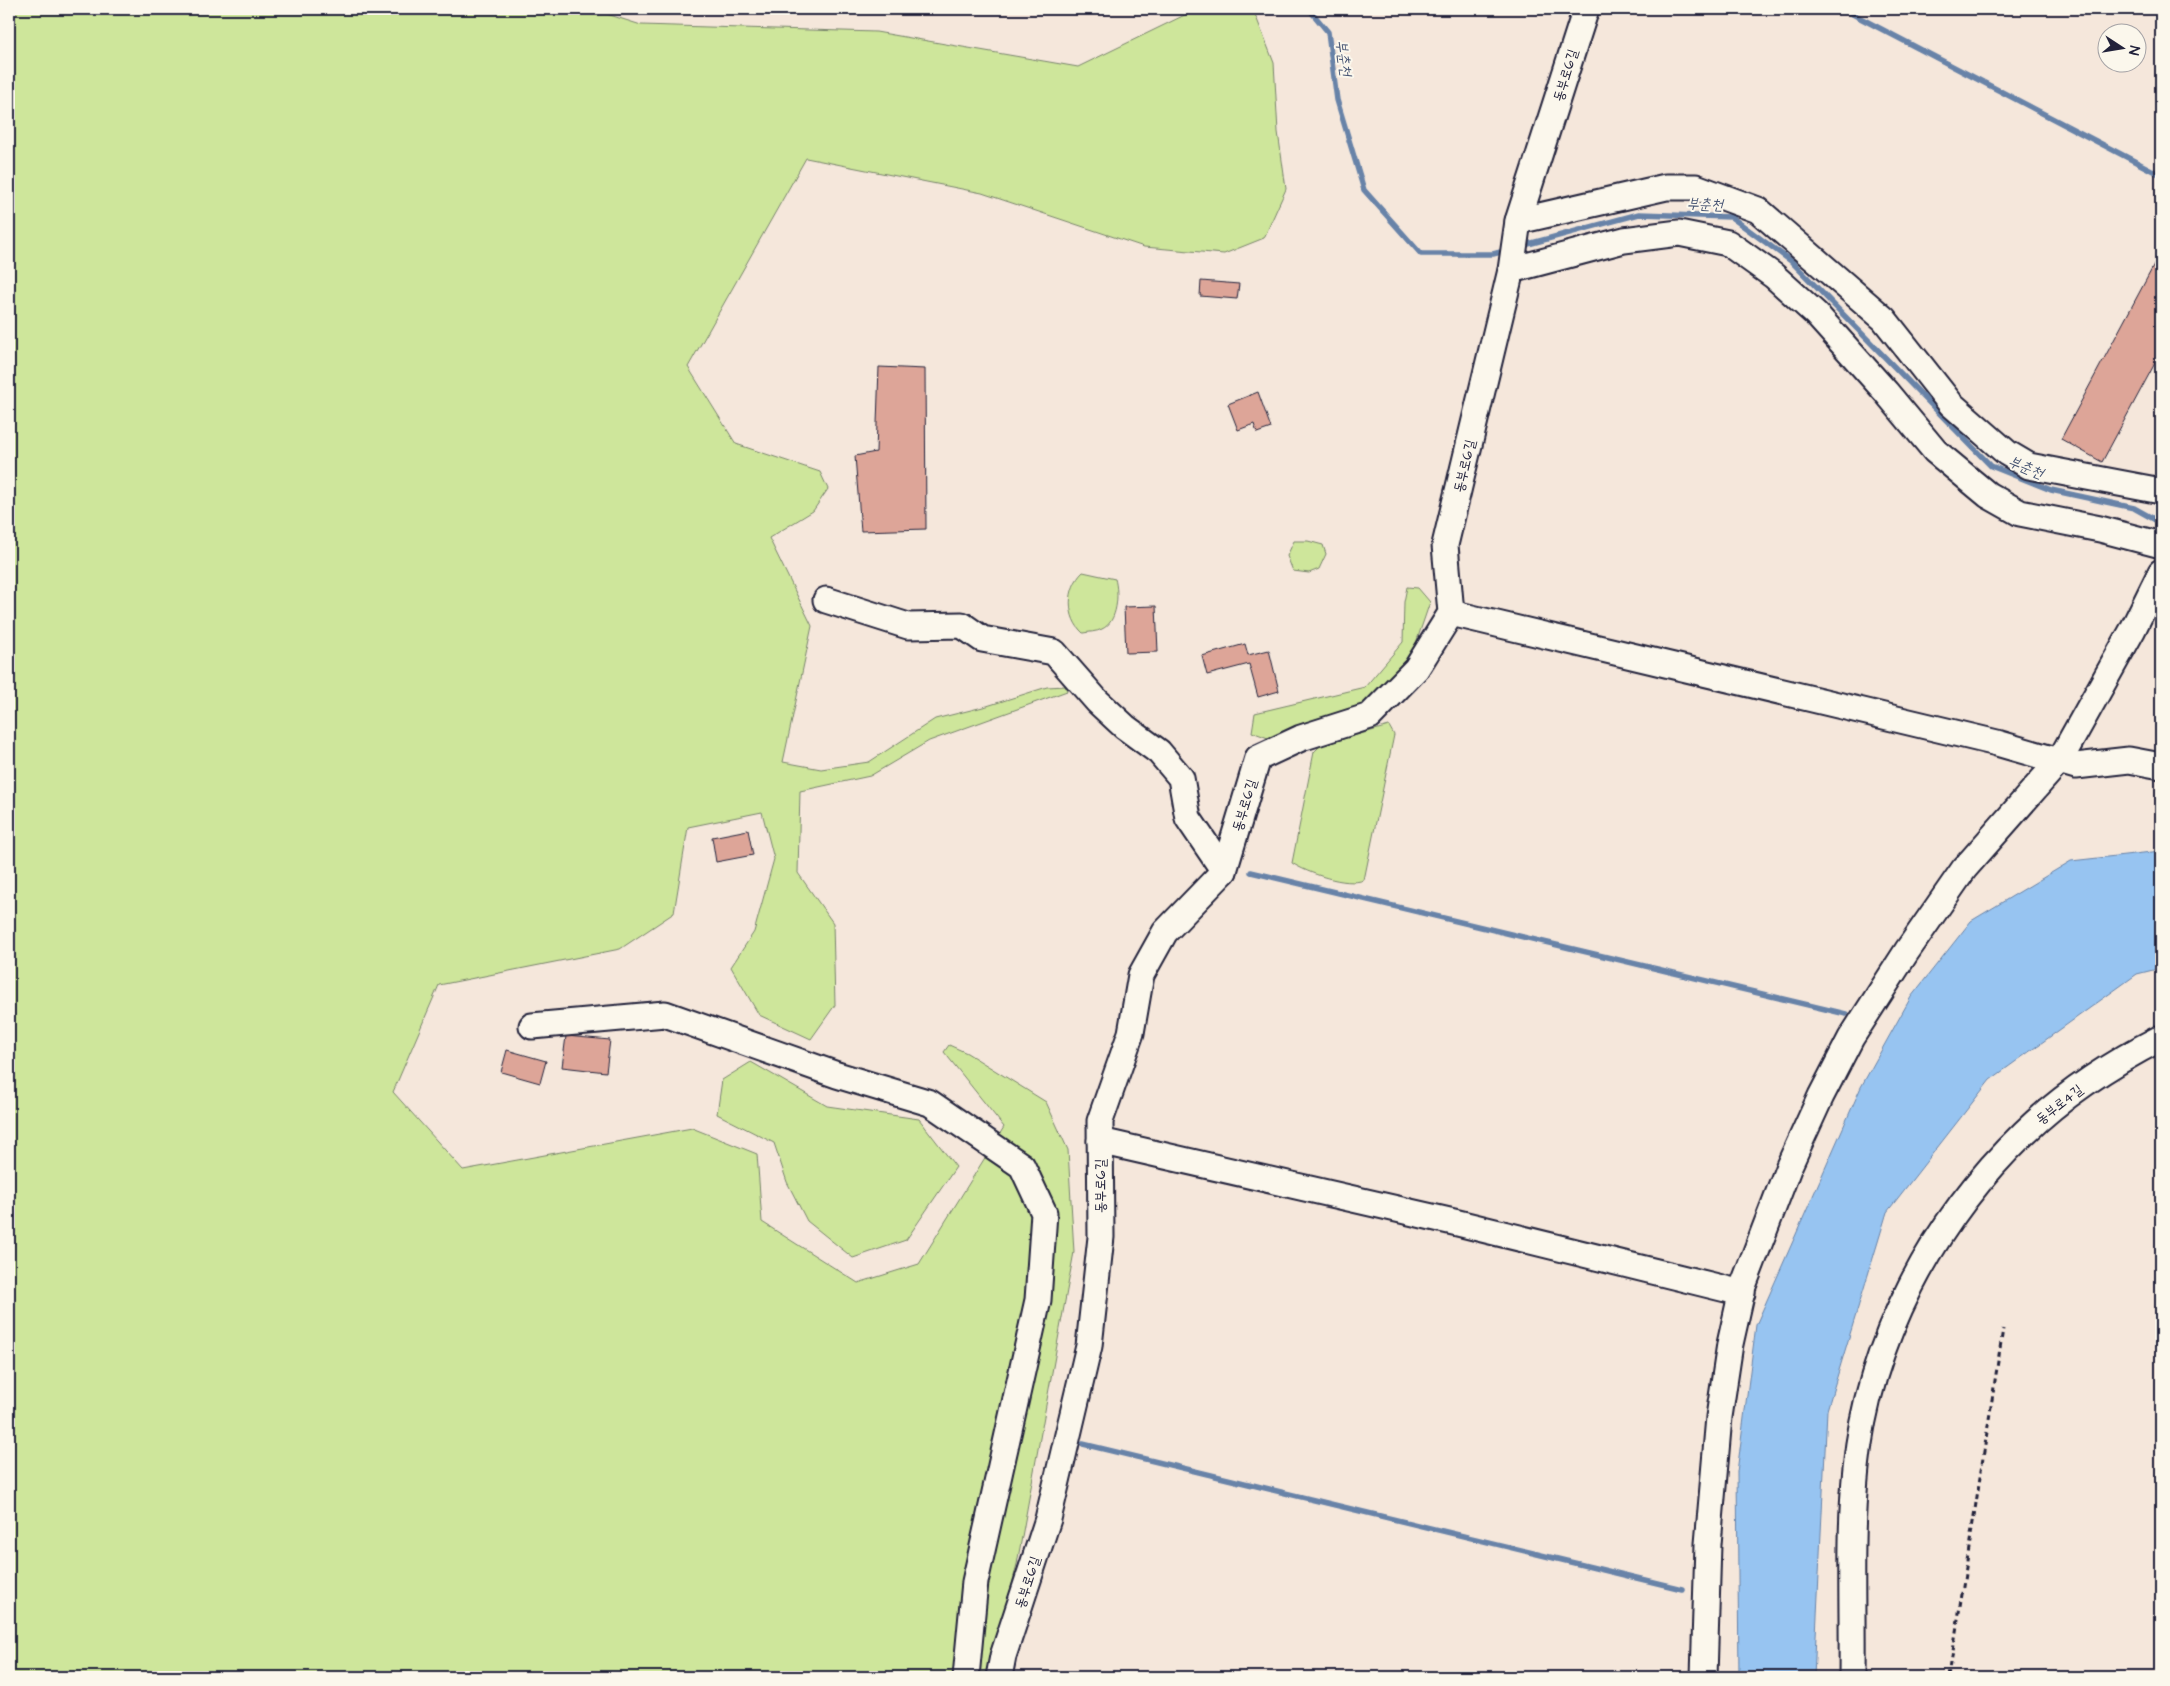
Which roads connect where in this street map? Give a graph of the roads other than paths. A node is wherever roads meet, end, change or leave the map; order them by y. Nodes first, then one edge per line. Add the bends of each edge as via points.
1 (1586, 9) edge
2 (1518, 220) junction
3 (1511, 270) junction
4 (2161, 491) edge
5 (2161, 545) edge
6 (2161, 572) edge
7 (826, 600) dead end
8 (1452, 613) junction
9 (2060, 760) junction
10 (2161, 766) edge
11 (1224, 871) junction
12 (532, 1026) dead end
13 (2161, 1038) edge
14 (1100, 1142) junction
15 (1742, 1293) junction
16 (966, 1677) edge
17 (999, 1677) edge
18 (1704, 1677) edge
19 (1852, 1677) edge

1 - 2 street, 동부로6길
2 - 3 street, 동부로6길
2 - 4 street via 1666,187 1696,187 1758,210 1884,319 1951,404 2007,453 2029,466
3 - 5 street via 1624,240 1679,232 1728,243 1774,276 1816,314 1935,451 1988,495 2020,513
3 - 8 street, 동부로6길 via 1445,545
6 - 9 street
7 - 11 street via 908,626 962,625 982,639 1054,652 1097,701 1159,752 1181,778 1188,818
8 - 9 street
8 - 11 street, 동부로6길 via 1416,669 1370,716 1301,738 1258,758
9 - 10 street via 2076,766 2129,760
9 - 15 street via 1964,869 1851,1038 1789,1166
11 - 14 street, 동부로6길 via 1164,932 1141,974 1130,1033 1100,1121
12 - 16 street via 665,1014 837,1075 930,1103 1022,1166 1044,1212 1038,1300 975,1582
13 - 19 street, 동부로4길 via 2063,1099 2024,1133 1973,1189 1940,1236 1904,1299 1881,1356 1866,1411 1856,1467
14 - 15 street via 1458,1223
14 - 17 street, 동부로6길 via 1101,1237 1089,1346 1048,1519
15 - 18 street via 1719,1417 1708,1544

